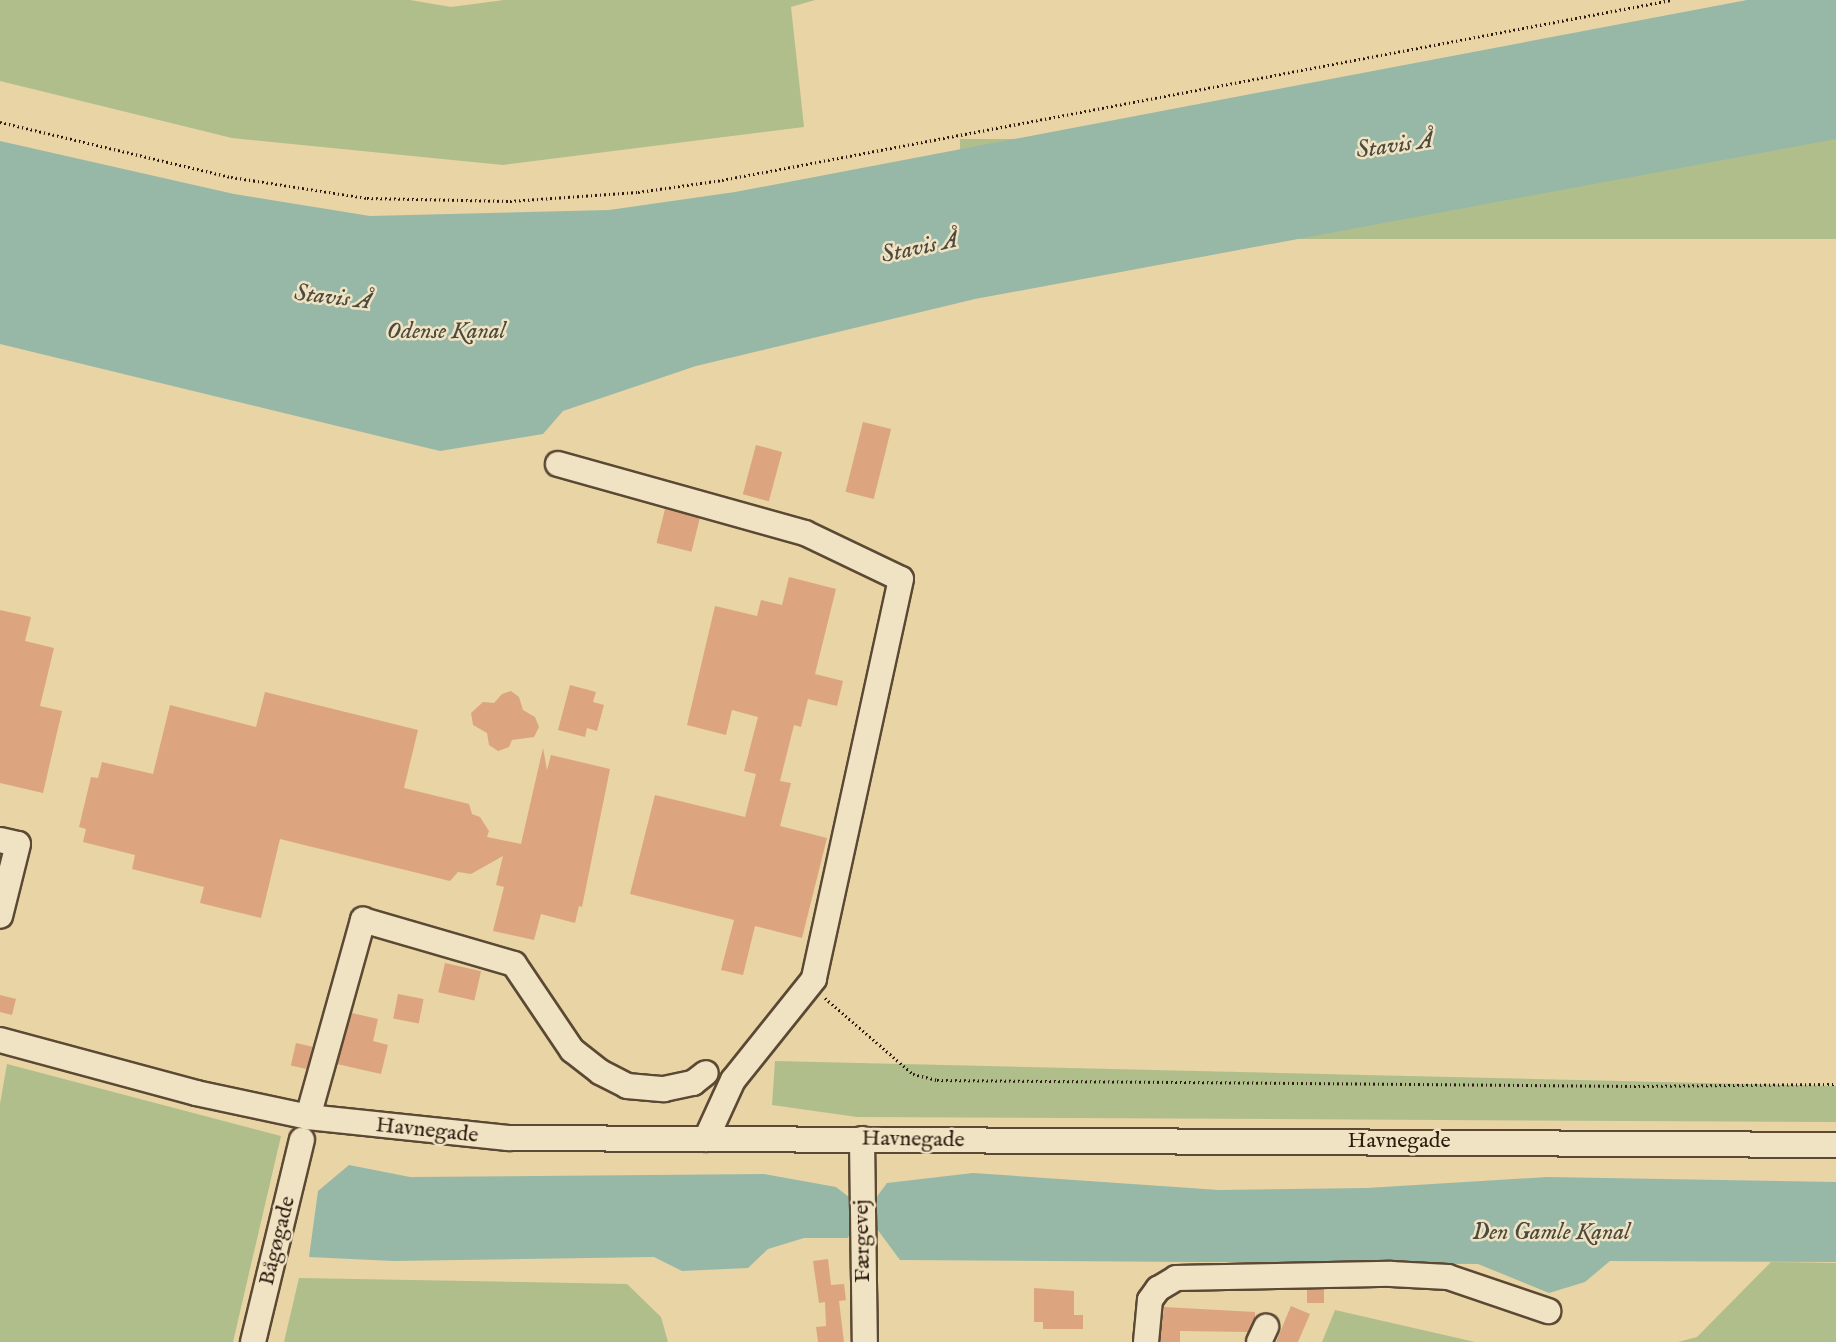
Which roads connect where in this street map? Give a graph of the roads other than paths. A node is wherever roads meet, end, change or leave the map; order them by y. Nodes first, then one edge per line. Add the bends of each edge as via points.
1 (558, 464) dead end
2 (0, 840) edge
3 (0, 916) edge
4 (0, 1040) edge
5 (706, 1073) dead end
6 (310, 1125) junction
7 (706, 1138) junction
8 (862, 1139) junction
9 (1836, 1144) edge
10 (1548, 1311) dead end
11 (253, 1342) edge
12 (865, 1342) edge
13 (1146, 1342) edge

1 - 7 street via 805,533 902,579 810,984 733,1080
2 - 3 street via 18,844
4 - 6 street, Havnegade
5 - 6 street, Bågøgade via 693,1083 664,1089 627,1086 600,1072 572,1050 514,964 363,920 336,1026 336,1045
6 - 7 street, Havnegade via 508,1138
6 - 11 street, Bågøgade
7 - 8 street, Havnegade
8 - 9 street, Havnegade
8 - 12 street, Færgevej
10 - 13 street via 1448,1277 1391,1274 1176,1278 1158,1289 1150,1300

